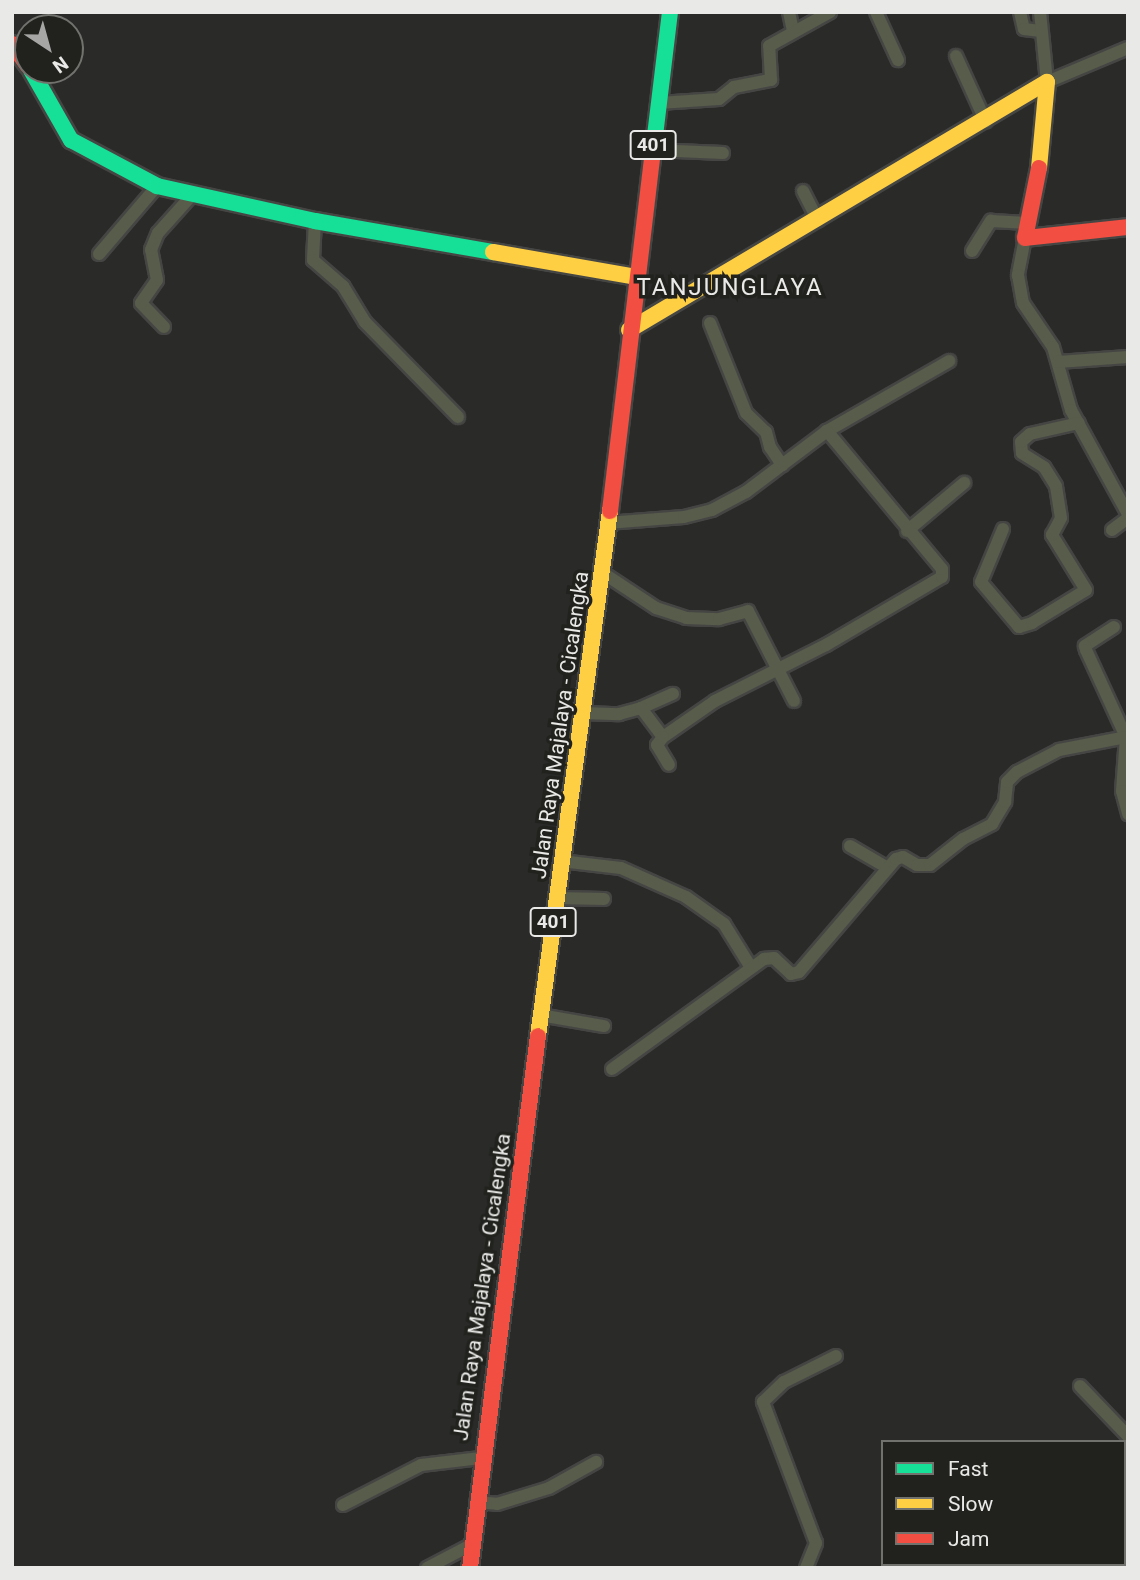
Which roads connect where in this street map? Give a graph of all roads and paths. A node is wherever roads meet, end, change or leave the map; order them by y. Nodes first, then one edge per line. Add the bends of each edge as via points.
1 (670, 12) edge
2 (789, 12) edge
3 (830, 12) edge
4 (876, 12) edge
5 (1020, 12) edge
6 (1040, 12) edge
7 (793, 31) junction
8 (1041, 31) junction
9 (1128, 48) edge
10 (956, 56) dead end
11 (898, 60) dead end
12 (1047, 82) junction
13 (38, 84) edge
14 (659, 103) junction
15 (986, 122) junction
16 (653, 150) junction
17 (723, 153) dead end
18 (157, 186) junction
19 (803, 191) dead end
20 (193, 194) junction
21 (818, 220) junction
22 (315, 221) junction
23 (1128, 228) edge
24 (1026, 230) junction
25 (972, 251) dead end
26 (99, 254) dead end
27 (636, 277) junction
28 (710, 323) dead end
29 (164, 327) dead end
30 (629, 330) junction
31 (1128, 357) edge
32 (949, 361) dead end
33 (1058, 362) junction
34 (458, 417) dead end
35 (1079, 424) junction
36 (827, 431) junction
37 (782, 465) junction
38 (964, 483) dead end
39 (1128, 516) edge
40 (607, 523) junction
41 (1003, 529) dead end
42 (1112, 530) dead end
43 (907, 531) junction
44 (603, 573) junction
45 (1114, 627) dead end
46 (779, 667) junction
47 (673, 694) dead end
48 (794, 701) dead end
49 (641, 708) junction
50 (582, 713) junction
51 (663, 737) junction
52 (1126, 737) junction
53 (668, 765) dead end
54 (1128, 814) edge
55 (850, 846) dead end
56 (561, 861) junction
57 (888, 868) junction
58 (556, 898) junction
59 (604, 899) dead end
60 (750, 966) junction
61 (540, 1015) junction
62 (604, 1026) dead end
63 (612, 1069) dead end
64 (836, 1356) dead end
65 (1080, 1387) dead end
66 (1128, 1436) edge
67 (481, 1458) junction
68 (596, 1462) dead end
69 (476, 1502) junction
70 (343, 1505) dead end
71 (471, 1545) junction
72 (426, 1568) edge
73 (470, 1568) edge
74 (806, 1568) edge

1 - 14 main road, Jalan Raya Majalaya - Cicalengka / 401
2 - 7 street
3 - 7 street
4 - 11 street
5 - 8 street via 1024,29
6 - 8 street
7 - 14 street via 769,46 771,80 731,88 719,99
8 - 12 street
9 - 12 street
10 - 15 street
12 - 15 main road
12 - 24 main road via 1044,135
13 - 18 main road via 71,140
14 - 16 main road, Jalan Raya Majalaya - Cicalengka / 401
15 - 21 main road
16 - 17 street
16 - 27 main road, Jalan Raya Majalaya - Cicalengka / 401
18 - 20 main road
18 - 26 street
19 - 21 street
20 - 22 main road
20 - 29 street via 153,243 157,280 141,303
21 - 30 main road
22 - 27 main road
22 - 34 street via 313,260 343,286 365,322
23 - 24 main road
24 - 25 street via 991,221
24 - 33 street via 1018,275 1023,303
27 - 30 main road, Jalan Raya Majalaya - Cicalengka / 401
28 - 37 street via 747,415 766,432
30 - 40 main road, Jalan Raya Majalaya - Cicalengka / 401
31 - 33 street
32 - 36 street
33 - 35 street
35 - 39 street
35 - 41 street via 1030,434 1021,442 1022,453 1044,467 1056,486 1061,518 1052,535 1086,590 1032,623 1018,626 981,582
36 - 37 street
36 - 43 street
37 - 40 street via 712,510 684,517
38 - 43 street
39 - 42 street
40 - 44 main road, Jalan Raya Majalaya - Cicalengka / 401
43 - 46 street via 942,569 942,577
44 - 46 street via 656,608 687,618 719,619 748,611
44 - 50 main road, Jalan Raya Majalaya - Cicalengka / 401
45 - 52 street via 1085,646
46 - 48 street
46 - 51 street via 715,701
47 - 49 street
49 - 50 street via 619,714
49 - 51 street
50 - 56 main road, Jalan Raya Majalaya - Cicalengka / 401
51 - 53 street via 657,745
52 - 54 street via 1122,791
52 - 57 street via 1050,753 1009,779 1002,809 985,830 963,839 930,864 901,857
55 - 57 street
56 - 58 main road, Jalan Raya Majalaya - Cicalengka / 401
56 - 60 street via 621,868 686,897 724,924
57 - 60 street via 796,974 788,973 774,958
58 - 59 street
58 - 61 main road, Jalan Raya Majalaya - Cicalengka / 401
60 - 63 street
61 - 62 street
61 - 67 main road, Jalan Raya Majalaya - Cicalengka / 401
64 - 74 street via 778,1386 763,1402 816,1543
65 - 66 street
67 - 69 main road, Jalan Raya Majalaya - Cicalengka / 401
67 - 70 street via 421,1465
68 - 69 street via 549,1488 497,1504
69 - 71 main road, Jalan Raya Majalaya - Cicalengka / 401
71 - 72 street
71 - 73 main road, Jalan Raya Majalaya - Cicalengka / 401

